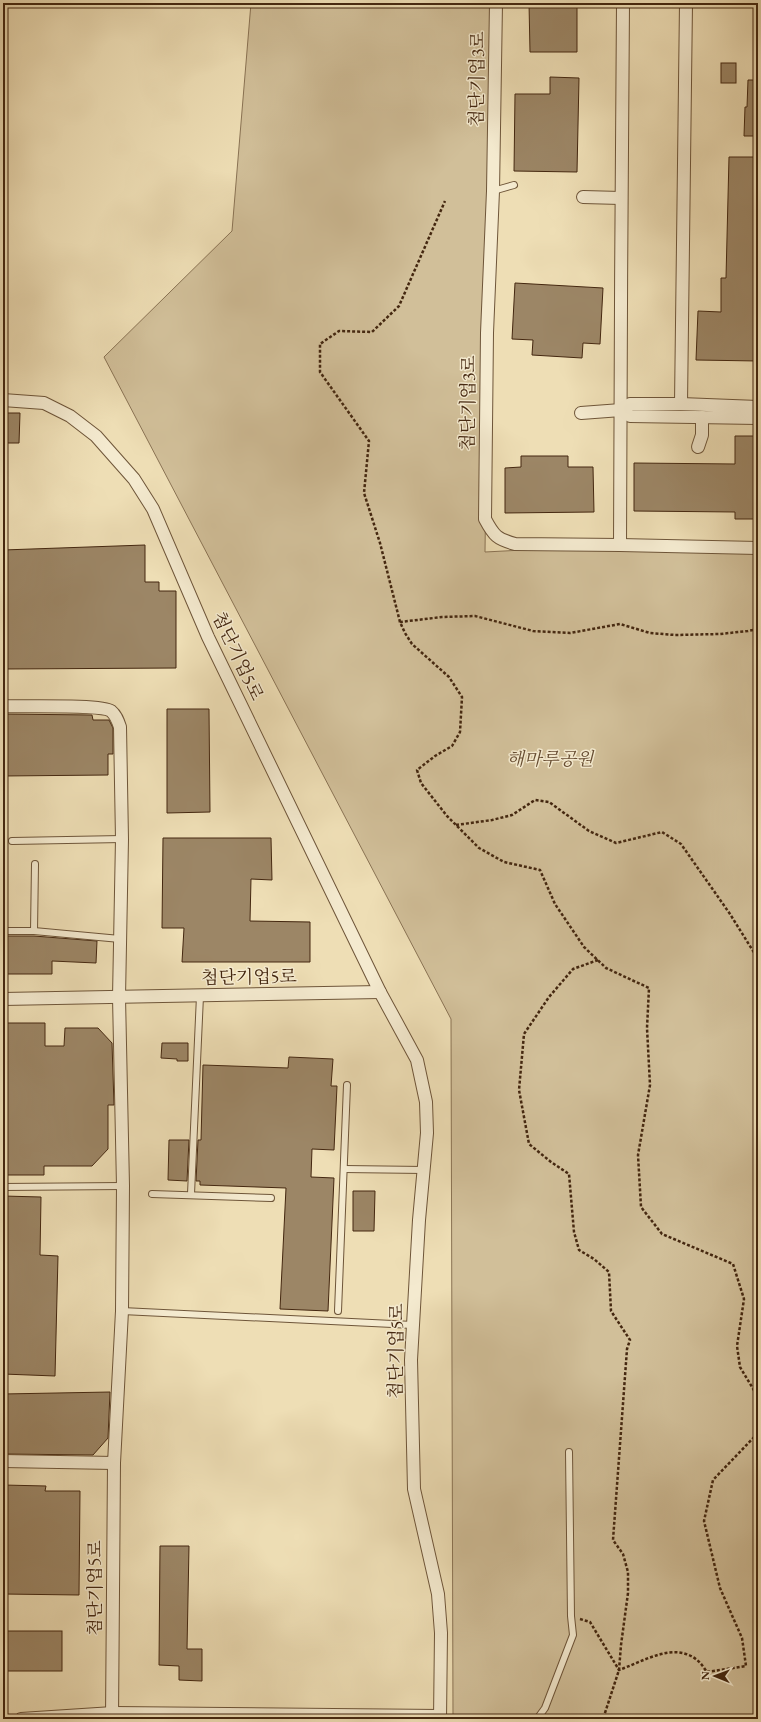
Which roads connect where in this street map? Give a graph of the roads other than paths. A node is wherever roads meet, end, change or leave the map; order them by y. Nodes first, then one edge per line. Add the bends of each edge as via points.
1 (496, 3) edge
2 (623, 3) edge
3 (686, 3) edge
4 (514, 185) dead end
5 (493, 191) junction
6 (583, 197) dead end
7 (621, 198) junction
8 (3, 400) edge
9 (681, 404) junction
10 (758, 407) edge
11 (622, 410) junction
12 (582, 413) dead end
13 (702, 417) junction
14 (758, 418) edge
15 (698, 447) dead end
16 (620, 545) junction
17 (758, 548) edge
18 (3, 706) edge
19 (122, 840) junction
20 (12, 841) dead end
21 (35, 864) dead end
22 (3, 931) edge
23 (34, 931) junction
24 (120, 939) junction
25 (380, 992) junction
26 (200, 996) junction
27 (119, 997) junction
28 (3, 999) edge
29 (347, 1085) dead end
30 (344, 1169) junction
31 (424, 1170) junction
32 (123, 1186) junction
33 (3, 1187) edge
34 (152, 1194) dead end
35 (191, 1194) junction
36 (271, 1198) dead end
37 (122, 1310) junction
38 (338, 1311) dead end
39 (413, 1325) junction
40 (569, 1452) dead end
41 (3, 1461) edge
42 (114, 1463) junction
43 (113, 1716) edge
44 (440, 1718) edge
45 (21, 1719) edge
46 (537, 1719) edge

1 - 5 street, 첨단기업3로
2 - 7 street
3 - 9 street
4 - 5 lane
5 - 16 street, 첨단기업3로 via 487,333 485,519 493,534 501,540 515,544
6 - 7 street
7 - 11 street
8 - 25 street, 첨단기업5로 via 44,403 70,416 96,436 134,479 153,509 208,637
9 - 10 street
9 - 11 street via 630,404
11 - 12 street
11 - 13 street via 630,416
11 - 16 street
13 - 14 street
13 - 15 street via 702,435
16 - 17 street, 첨단기업3로
18 - 19 street, 첨단기업5로 via 98,708 110,711 114,715 120,733
19 - 20 lane
19 - 24 street, 첨단기업5로
21 - 23 lane
22 - 23 lane
23 - 24 lane
24 - 27 street, 첨단기업5로
25 - 26 street, 첨단기업5로
25 - 31 street, 첨단기업5로 via 417,1060 422,1080 426,1102
26 - 27 street, 첨단기업5로
26 - 35 lane
27 - 28 street, 첨단기업5로
27 - 32 street, 첨단기업5로
29 - 30 lane
30 - 31 lane
30 - 38 lane
31 - 39 street, 첨단기업5로
32 - 33 lane
32 - 37 street, 첨단기업5로
34 - 35 lane
35 - 36 lane
37 - 39 lane
37 - 42 street, 첨단기업5로
39 - 44 street, 첨단기업5로 via 414,1489 438,1594 441,1633
40 - 46 lane via 573,1635 545,1708
41 - 42 street
42 - 43 street, 첨단기업5로
43 - 44 street
43 - 45 street

